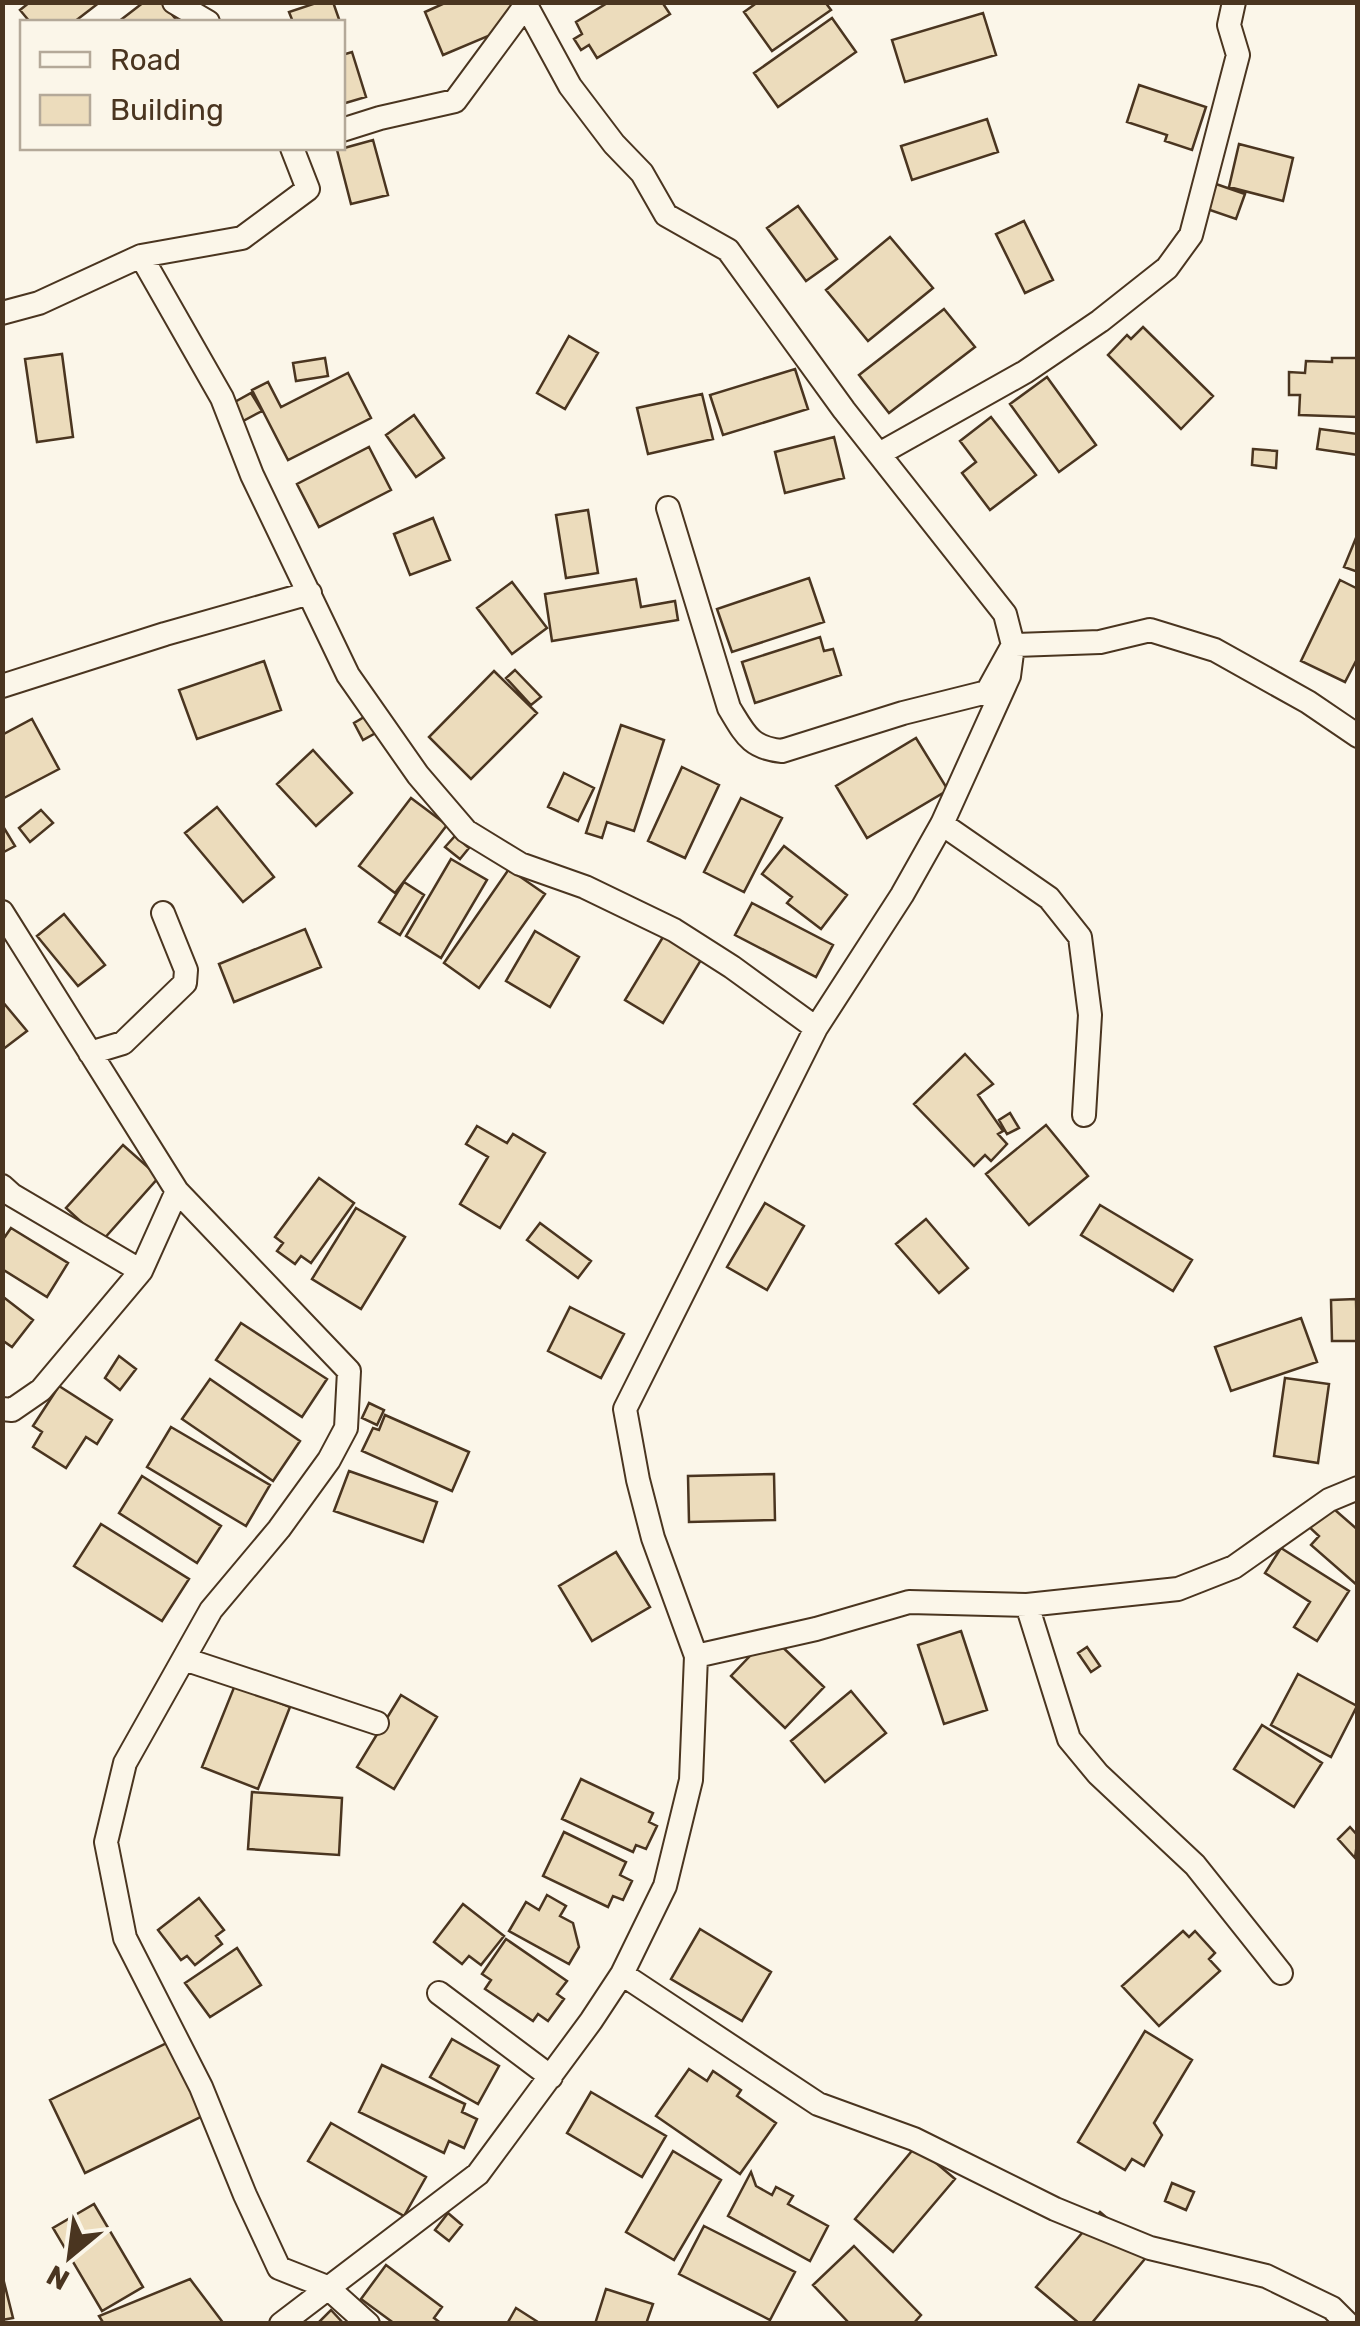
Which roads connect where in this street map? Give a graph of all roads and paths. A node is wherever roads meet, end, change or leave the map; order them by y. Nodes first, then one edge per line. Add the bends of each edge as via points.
1 (174, 2) edge
2 (1234, 2) edge
3 (528, 4) edge
4 (205, 20) edge
5 (345, 129) edge
6 (293, 150) edge
7 (141, 256) junction
8 (2, 313) edge
9 (879, 454) junction
10 (668, 508) dead end
11 (310, 593) junction
12 (1013, 644) junction
13 (2, 686) edge
14 (1358, 736) edge
15 (942, 824) junction
16 (2, 912) edge
17 (163, 914) dead end
18 (816, 1028) junction
19 (90, 1053) junction
20 (1084, 1115) dead end
21 (2, 1186) edge
22 (177, 1191) junction
23 (141, 1271) junction
24 (2, 1409) edge
25 (1358, 1488) edge
26 (1027, 1605) junction
27 (696, 1656) junction
28 (184, 1659) junction
29 (377, 1723) dead end
30 (1281, 1973) dead end
31 (622, 1974) junction
32 (439, 1992) dead end
33 (552, 2076) junction
34 (327, 2287) junction
35 (281, 2324) edge
36 (368, 2324) edge
37 (1348, 2324) edge

1 - 4 street
2 - 9 street via 1229,25 1238,55 1191,235 1168,268 1025,372
3 - 5 street via 455,101
3 - 9 street via 570,86 642,173 666,215 728,250
6 - 7 street via 308,189 242,238
7 - 8 street via 40,303
7 - 11 street via 222,398
9 - 12 street via 1005,614
10 - 12 street via 729,708 762,749 782,751 987,692
11 - 13 street
11 - 18 street via 348,675 466,832 520,864 674,930
12 - 14 street via 1100,642 1150,630 1215,650
12 - 15 street via 1008,676
15 - 18 street
15 - 20 street via 1049,898 1080,937 1090,1015
16 - 19 street
17 - 19 street via 185,983 123,1043
18 - 27 street via 625,1409 653,1538
19 - 22 street
21 - 23 street
22 - 23 street
22 - 28 street via 349,1372 346,1428 329,1460 212,1610
23 - 24 street via 41,1390 12,1410
25 - 26 street via 1329,1500 1234,1567 1178,1589
26 - 27 street via 908,1602
26 - 30 street via 1069,1739 1196,1865
27 - 31 street via 691,1780 664,1886
28 - 29 street
28 - 34 street via 126,1763 106,1842 125,1938 202,2087 280,2268
31 - 33 street
31 - 37 street via 818,2104 914,2138 1150,2248 1266,2276 1332,2308
32 - 33 street
33 - 34 street via 478,2174
34 - 35 street
34 - 36 street

